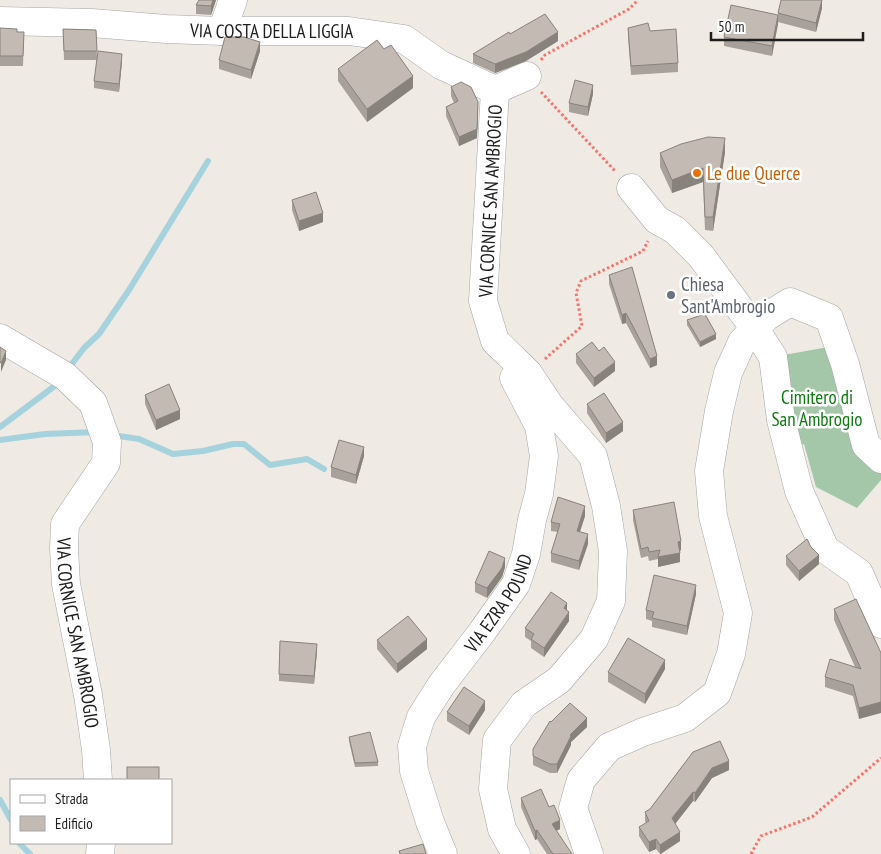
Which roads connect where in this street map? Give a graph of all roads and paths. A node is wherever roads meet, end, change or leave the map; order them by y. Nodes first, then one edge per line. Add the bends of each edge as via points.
1 (232, 0) edge
2 (638, 0) edge
3 (0, 21) edge
4 (222, 31) junction
5 (527, 76) junction
6 (495, 90) junction
7 (631, 188) joint
8 (657, 220) junction
9 (755, 329) junction
10 (0, 338) edge
11 (495, 341) junction
12 (543, 360) dead end
13 (881, 459) edge
14 (881, 624) edge
15 (881, 758) edge
16 (98, 779) edge
17 (444, 854) edge
18 (516, 854) edge
19 (590, 854) edge
20 (751, 854) edge

1 - 4 street
2 - 5 path via 629,9 545,55
3 - 4 street, VIA COSTA DELLA LIGGIA
4 - 6 street, VIA COSTA DELLA LIGGIA via 349,32 404,38 441,65
5 - 6 street
5 - 7 path
6 - 11 street, VIA CORNICE SAN AMBROGIO via 484,301
7 - 8 street
8 - 9 street via 675,230 700,256
8 - 12 path via 643,251 581,281 576,294 582,326
9 - 13 street via 766,317 790,302 830,318 866,445
9 - 14 street via 772,357 781,420 799,491 826,549 859,573
9 - 19 street via 742,342 728,373 709,471 713,516 738,613 731,654 717,693 685,718 608,746 581,780 572,808
10 - 16 street, VIA CORNICE SAN AMBROGIO via 65,376 93,402 107,442 106,463 65,524 64,548 66,584 88,694
11 - 17 street, VIA EZRA POUND via 539,426 544,456 526,554 516,584 420,717 412,746 414,771
11 - 18 street, VIA CORNICE SAN AMBROGIO via 528,374 550,406 593,456 613,551 611,601 594,639 559,680 524,704 497,740 492,789 502,829
15 - 20 path via 812,817 760,836

